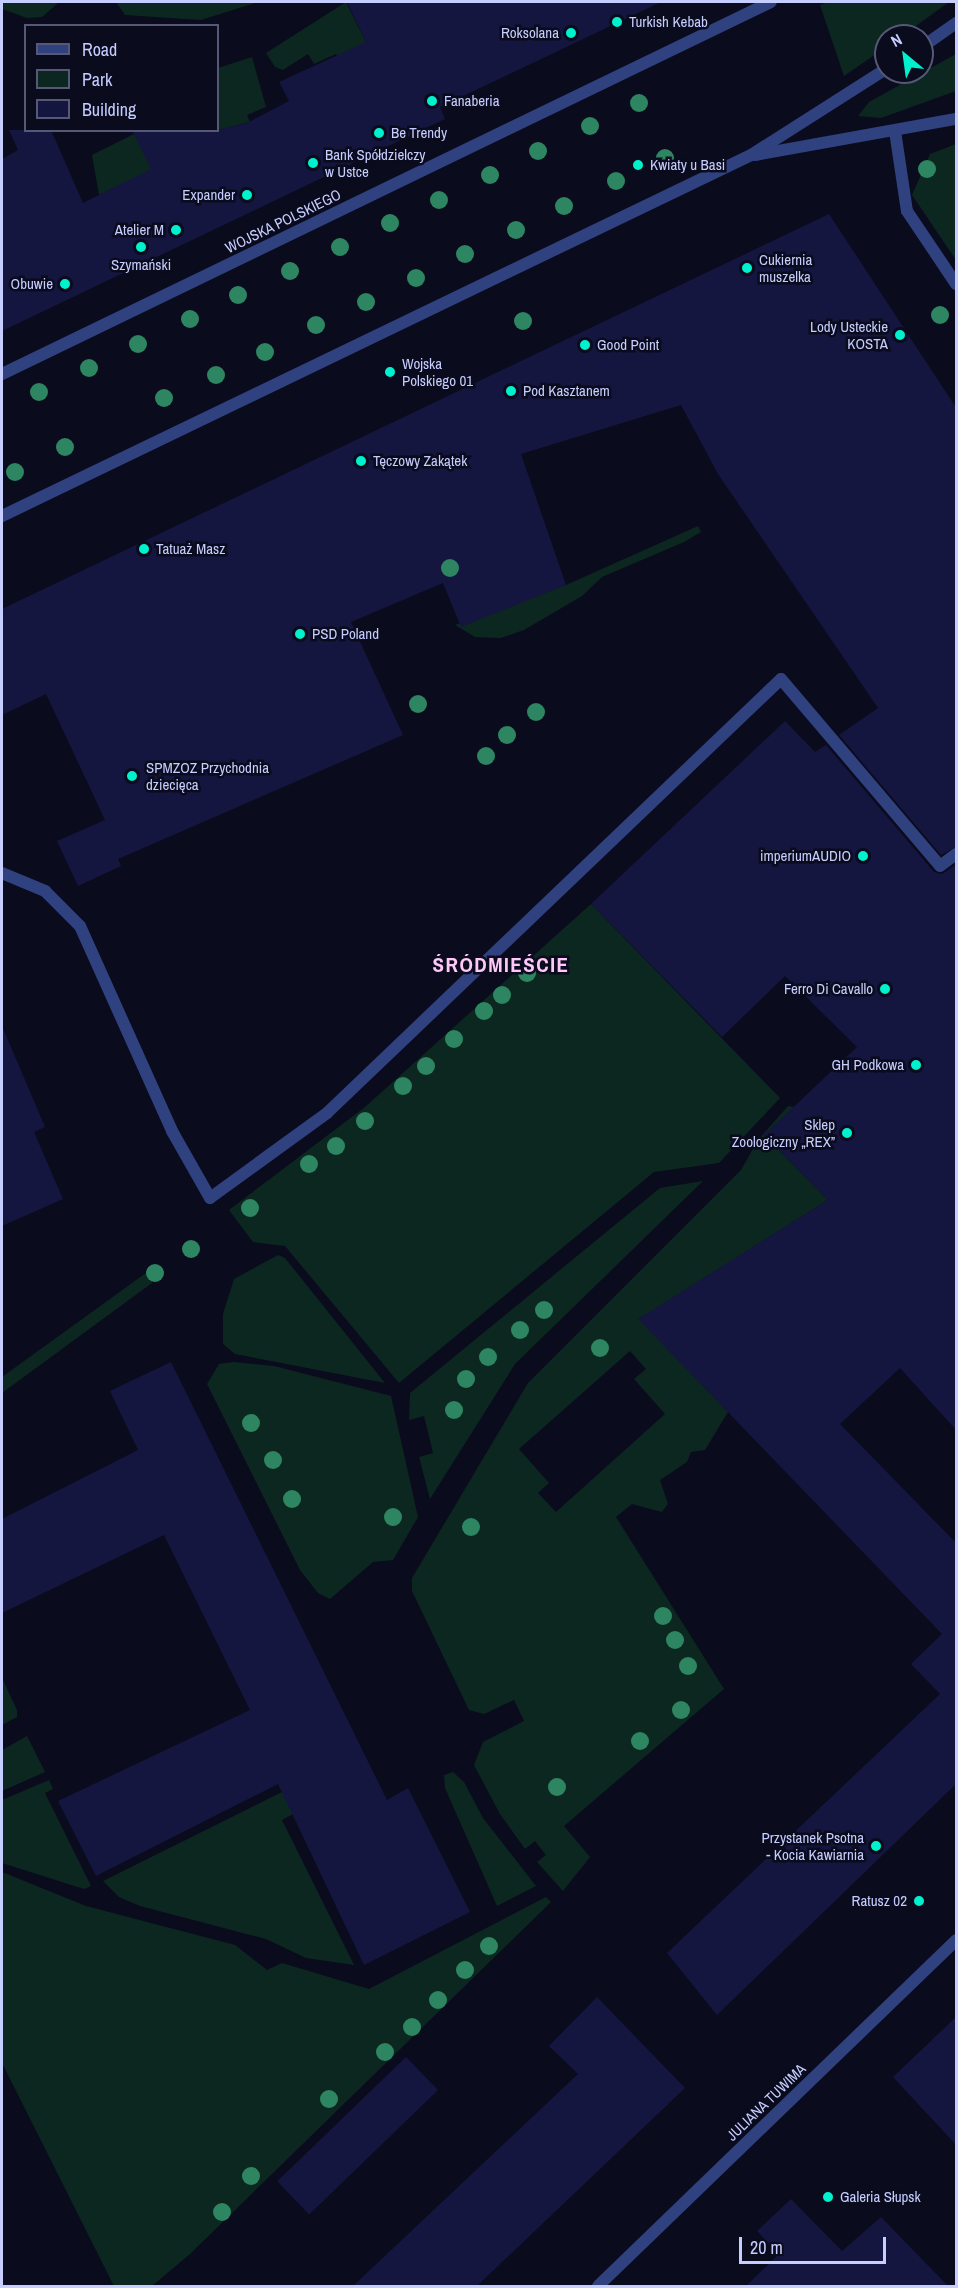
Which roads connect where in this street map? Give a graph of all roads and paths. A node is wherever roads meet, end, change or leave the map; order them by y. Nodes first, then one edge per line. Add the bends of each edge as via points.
1 (771, 2) edge
2 (957, 23) edge
3 (934, 39) edge
4 (874, 77) edge
5 (957, 119) edge
6 (895, 131) junction
7 (751, 155) junction
8 (957, 284) edge
9 (2, 374) edge
10 (2, 516) edge
11 (957, 854) edge
12 (2, 873) edge
13 (957, 1940) edge
14 (598, 2286) edge

1 - 9 street, WOJSKA POLSKIEGO
2 - 3 street
4 - 7 street
5 - 6 street
6 - 7 street
6 - 8 street via 907,211
7 - 10 street
11 - 12 street via 940,866 780,679 327,1113 210,1198 172,1131 80,926 45,891
13 - 14 street, JULIANA TUWIMA

